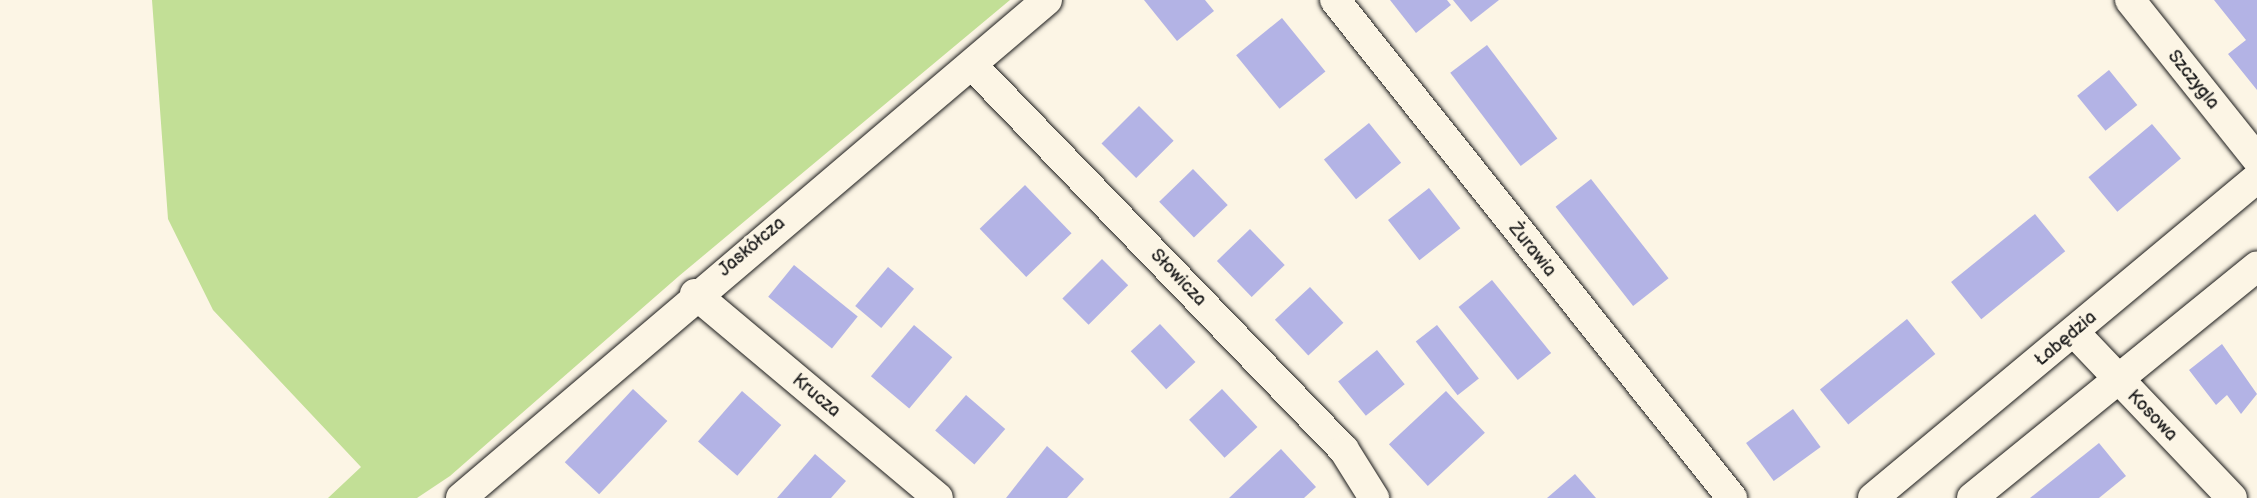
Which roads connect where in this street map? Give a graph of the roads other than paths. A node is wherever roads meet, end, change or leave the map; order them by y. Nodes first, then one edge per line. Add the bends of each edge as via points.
1 (1047, 0) edge
2 (1335, 0) edge
3 (2130, 0) edge
4 (972, 65) junction
5 (2257, 159) edge
6 (2257, 178) edge
7 (2257, 266) edge
8 (695, 294) junction
9 (2074, 332) junction
10 (2117, 380) junction
11 (466, 497) edge
12 (938, 498) edge
13 (1374, 498) edge
14 (1732, 498) edge
15 (1873, 498) edge
16 (1972, 498) edge
17 (2232, 498) edge

1 - 4 street, Jaskółcza
2 - 14 street, Żurawia
3 - 5 street, Szczygla
4 - 8 street, Jaskółcza
4 - 13 street, Słowicza via 1344,450
6 - 9 street, Łabędzia
7 - 10 street
8 - 11 street, Jaskółcza
8 - 12 street, Krucza
9 - 10 street, Kosowa
9 - 15 street, Łabędzia
10 - 16 street
10 - 17 street, Kosowa

